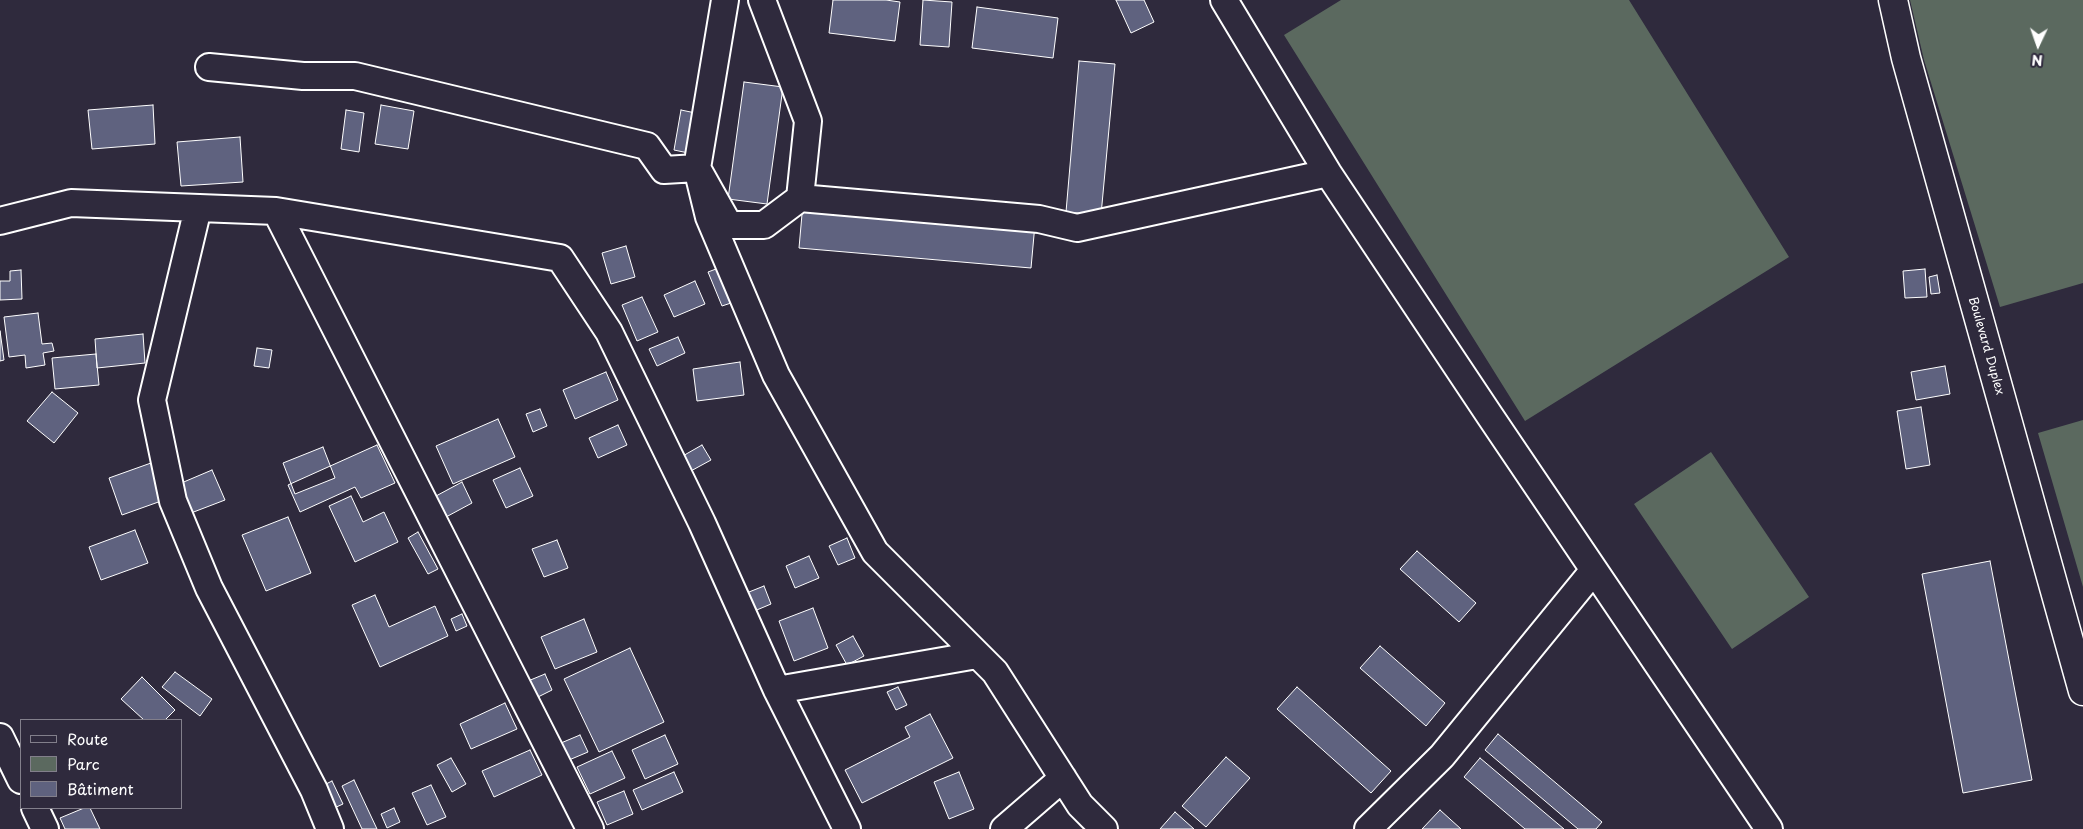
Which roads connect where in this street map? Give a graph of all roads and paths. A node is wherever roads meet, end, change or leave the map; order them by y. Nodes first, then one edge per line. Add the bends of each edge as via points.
1 (725, 0) edge
2 (762, 0) edge
3 (1224, 0) edge
4 (1893, 0) edge
5 (210, 67) dead end
6 (697, 168) junction
7 (1328, 173) junction
8 (800, 198) junction
9 (198, 208) junction
10 (276, 211) junction
11 (0, 221) edge
12 (1594, 570) junction
13 (977, 655) junction
14 (777, 690) junction
15 (2083, 691) edge
16 (0, 737) edge
17 (20, 778) edge
18 (1063, 778) junction
19 (36, 809) edge
20 (46, 829) edge
21 (330, 829) edge
22 (590, 829) edge
23 (847, 829) edge
24 (1004, 829) edge
25 (1104, 829) edge
26 (1368, 829) edge
27 (1769, 829) edge

1 - 6 street
2 - 8 street via 808,120
3 - 7 street
4 - 15 main road, Boulevard Duplex via 1908,68
5 - 6 street via 303,76 355,76 647,146 664,170
6 - 8 street via 730,225 764,225
6 - 13 street via 709,217 776,375 875,552
7 - 8 street via 1077,228 1039,219
7 - 12 street
9 - 10 street
9 - 11 street via 71,203
9 - 21 street via 152,400 173,501 210,588 314,790
10 - 14 street via 560,258 609,332 702,523
10 - 22 street
12 - 26 street via 1442,756
12 - 27 street
13 - 14 street
13 - 18 street via 995,672
14 - 23 street
16 - 17 street
18 - 24 street
18 - 25 street via 1080,805
19 - 20 street

